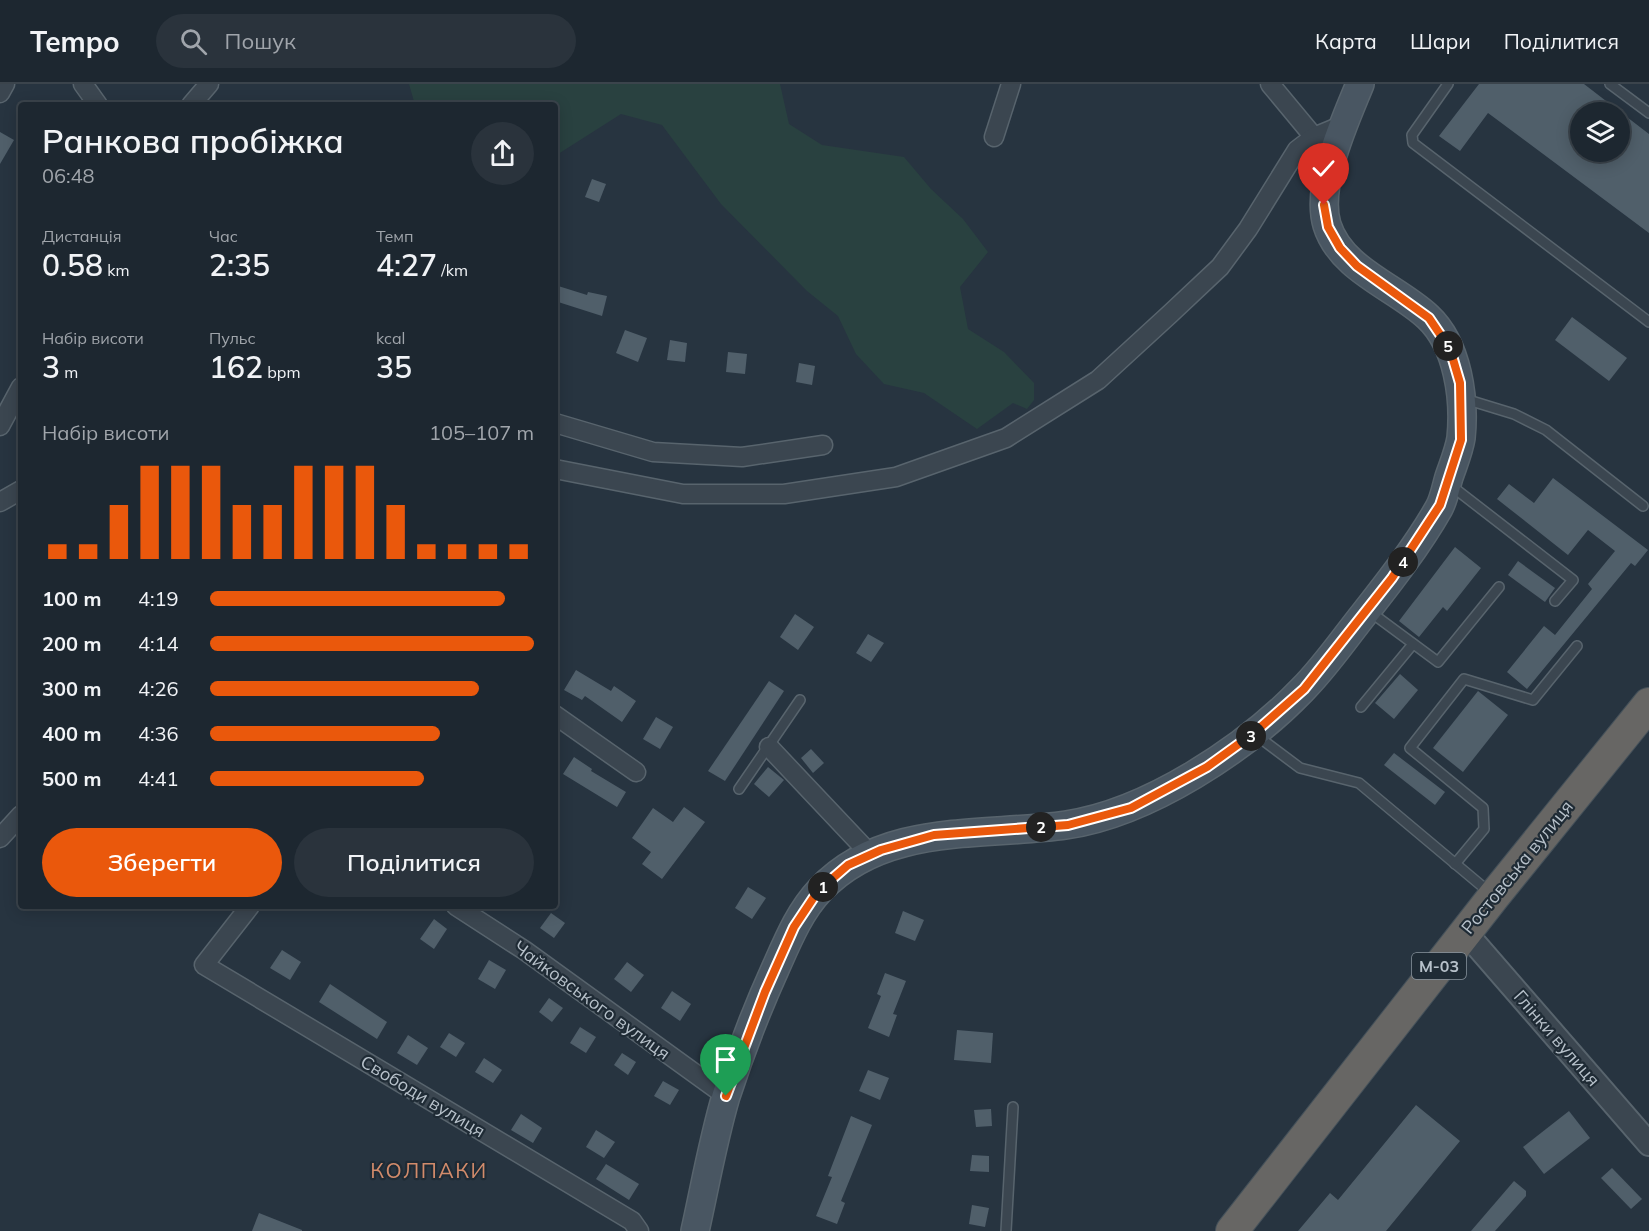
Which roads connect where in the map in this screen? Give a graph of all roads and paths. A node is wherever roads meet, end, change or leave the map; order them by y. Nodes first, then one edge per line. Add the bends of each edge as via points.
1 (5, 84) edge
2 (83, 84) edge
3 (209, 84) edge
4 (1011, 84) edge
5 (1270, 84) edge
6 (1360, 84) edge
7 (1448, 84) edge
8 (1610, 84) edge
9 (0, 93) edge
10 (96, 102) edge
11 (194, 102) edge
12 (1649, 113) edge
13 (1343, 125) junction
14 (994, 137) dead end
15 (1314, 137) junction
16 (1649, 322) edge
17 (18, 393) edge
18 (1460, 398) junction
19 (558, 424) edge
20 (0, 426) edge
21 (823, 445) dead end
22 (558, 470) edge
23 (1447, 483) junction
24 (18, 492) edge
25 (0, 502) edge
26 (1643, 506) dead end
27 (1499, 586) dead end
28 (1555, 601) dead end
29 (1367, 610) junction
30 (1413, 644) junction
31 (1577, 646) dead end
32 (800, 700) dead end
33 (1649, 704) edge
34 (1361, 707) dead end
35 (558, 717) edge
36 (1254, 733) junction
37 (769, 747) junction
38 (636, 772) dead end
39 (739, 789) dead end
40 (18, 818) edge
41 (0, 838) edge
42 (876, 853) junction
43 (1455, 864) junction
44 (1494, 896) junction
45 (248, 909) edge
46 (461, 909) edge
47 (1465, 932) junction
48 (726, 1096) junction
49 (1013, 1107) dead end
50 (1649, 1144) edge
51 (639, 1231) edge
52 (695, 1231) edge
53 (1006, 1231) edge
54 (1232, 1231) edge

1 - 9 street
2 - 10 street
3 - 11 street
4 - 14 street
5 - 15 street
6 - 13 main road
7 - 16 lane via 1412,135 1413,143
8 - 12 lane
13 - 15 street
13 - 18 main road via 1324,205 1328,227 1357,266 1429,318 1450,349
15 - 22 street via 1297,150 1220,267 1098,380 1006,438 896,477 783,494 683,494
17 - 20 street
18 - 23 main road via 1461,440
18 - 26 lane via 1514,414 1546,430
19 - 21 street via 653,452 742,457
23 - 28 lane via 1573,580
23 - 29 main road via 1440,505
24 - 25 street
27 - 30 lane via 1438,662
29 - 30 lane
29 - 36 main road via 1304,689
30 - 34 lane
31 - 43 lane via 1533,700 1464,679 1410,748 1483,808 1484,829
32 - 37 lane
33 - 44 highway, Ростовська вулиця / М-03
35 - 38 street
36 - 42 main road via 1207,767 1131,808 1068,825 934,835
36 - 43 lane via 1300,768 1359,783
37 - 39 lane
37 - 42 street
40 - 41 street
42 - 48 main road via 848,865 818,891 794,927
43 - 44 lane
44 - 47 highway, Ростовська вулиця / М-03
45 - 51 street, Свободи вулиця via 204,965 632,1221
46 - 48 street, Чайковського вулиця
47 - 50 street, Глінки вулиця
47 - 54 highway, Ростовська вулиця / М-03
48 - 52 main road
49 - 53 lane

